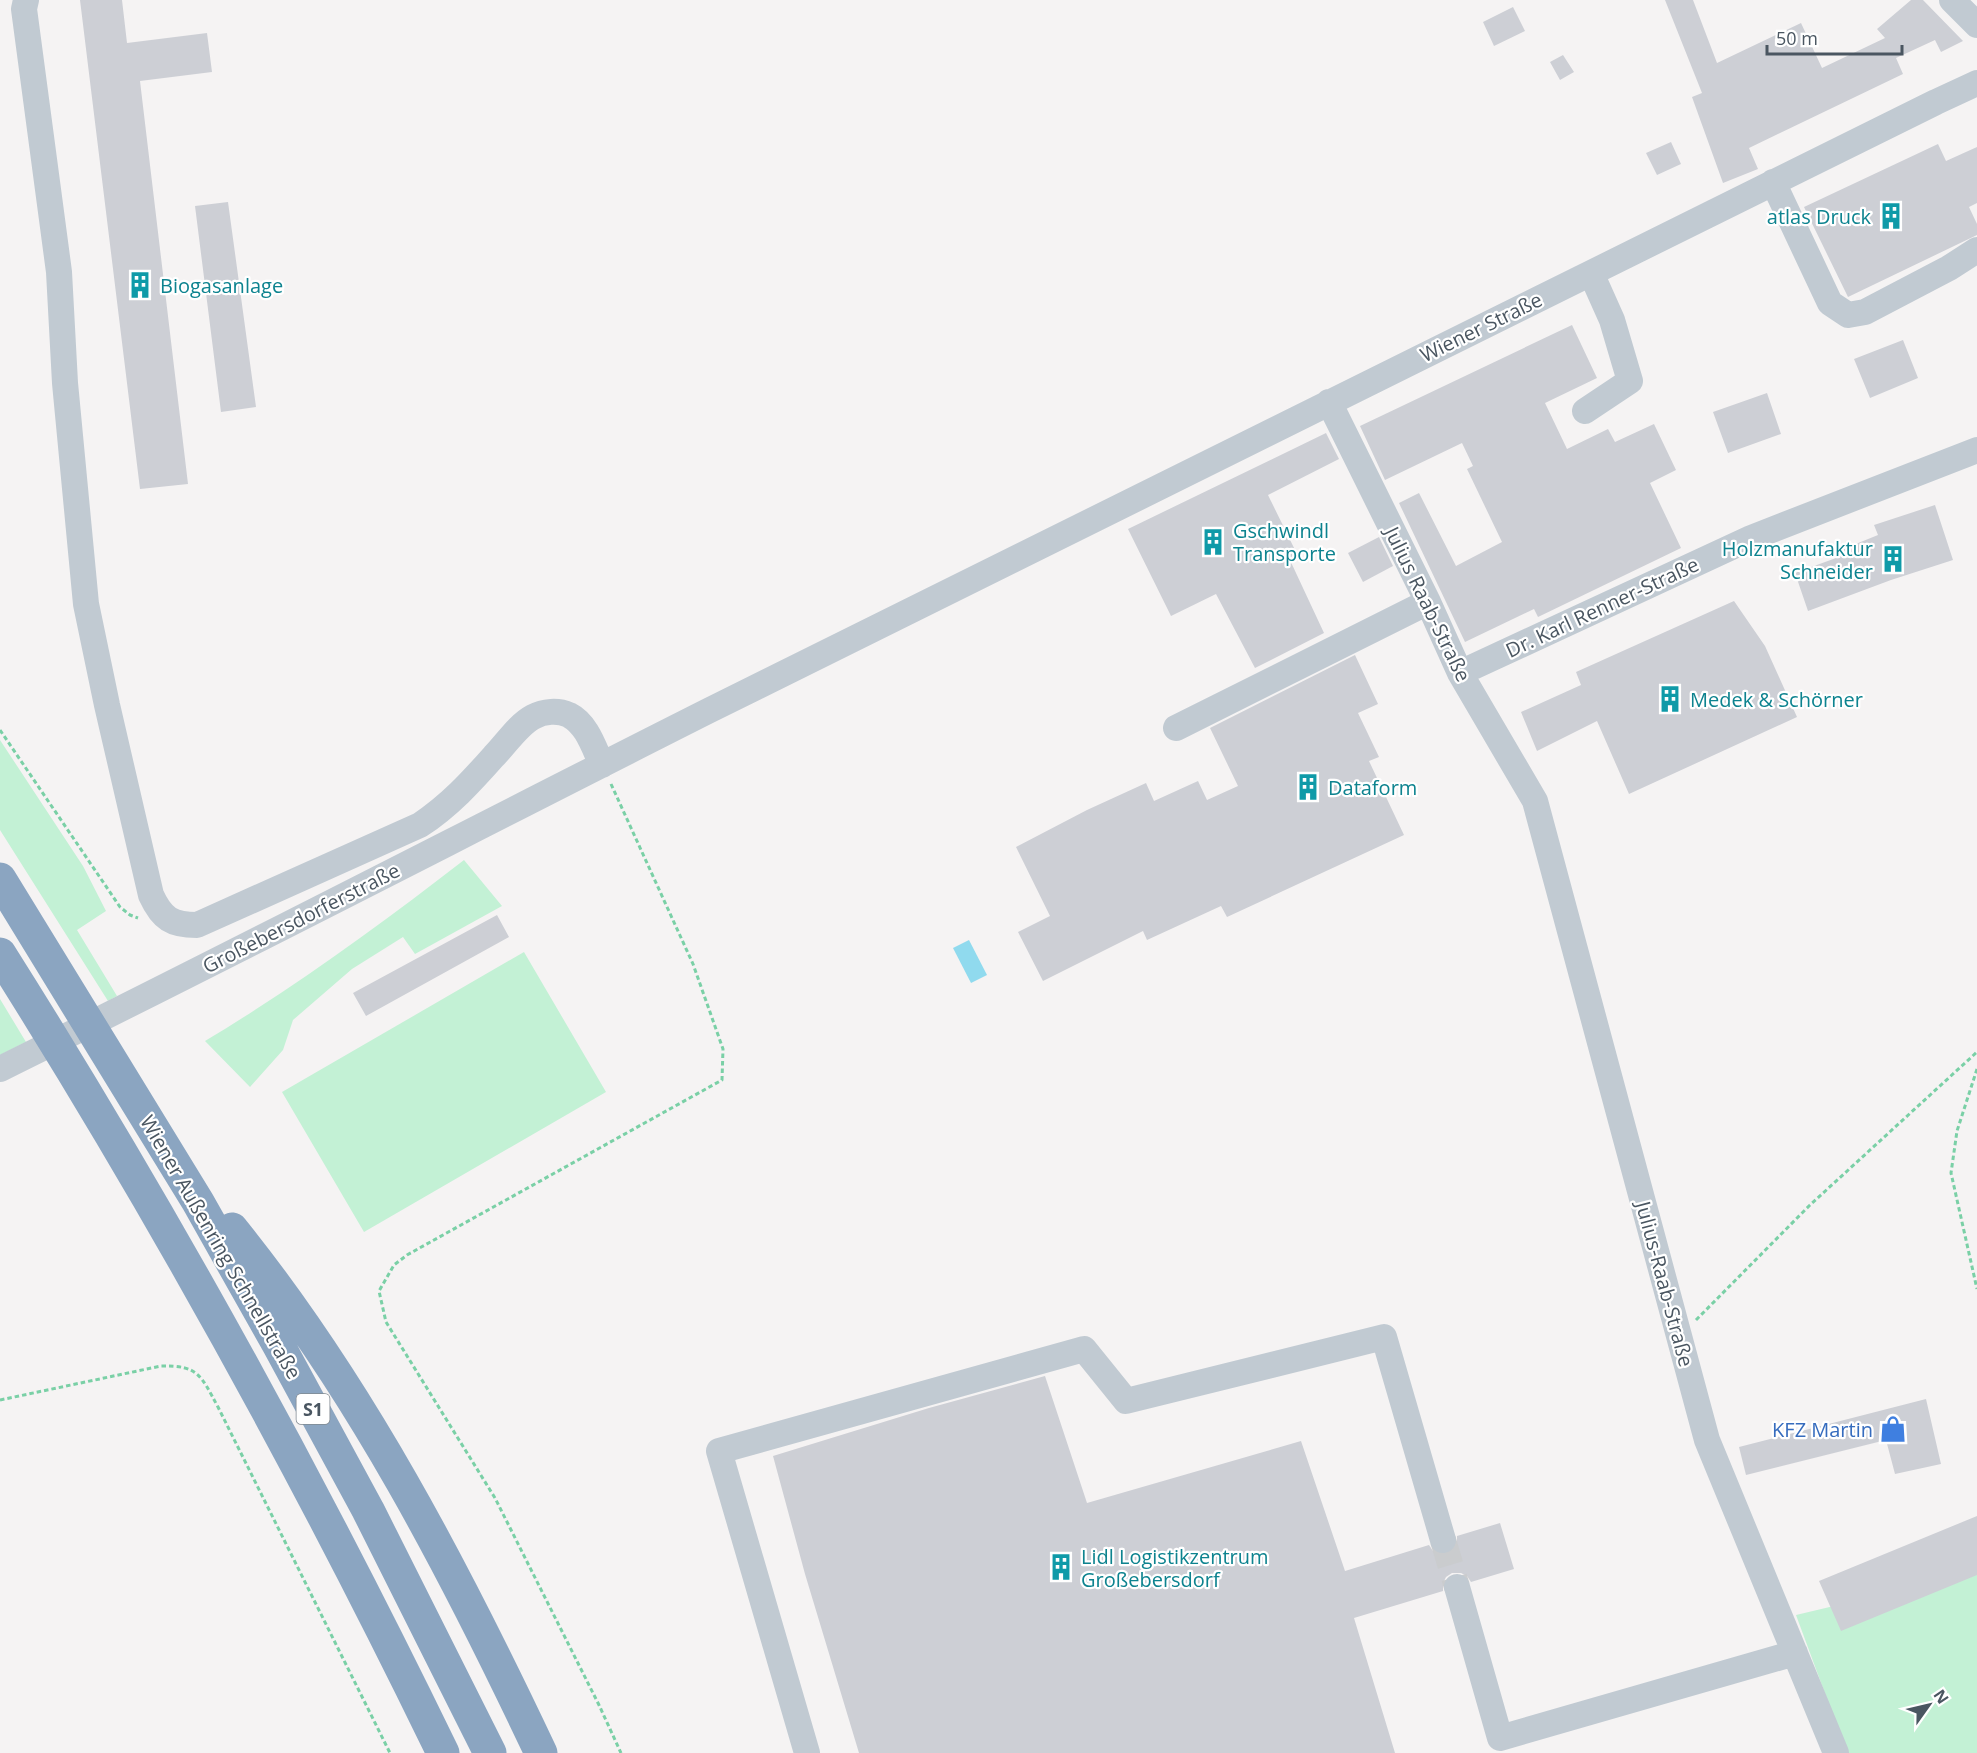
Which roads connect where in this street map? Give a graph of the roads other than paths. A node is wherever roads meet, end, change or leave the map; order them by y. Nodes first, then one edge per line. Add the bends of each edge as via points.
1 (26, 0) edge
2 (1952, 0) edge
3 (1977, 25) edge
4 (1977, 83) edge
5 (1773, 182) junction
6 (1977, 250) edge
7 (1594, 280) junction
8 (1333, 409) junction
9 (1585, 411) dead end
10 (1977, 450) edge
11 (985, 572) joint
12 (1428, 602) junction
13 (1460, 673) junction
14 (1176, 728) dead end
15 (602, 765) junction
16 (1535, 801) joint
17 (0, 879) edge
18 (0, 954) edge
19 (0, 1069) edge
20 (163, 1144) junction
21 (1443, 1540) tunnel mouth
22 (1457, 1587) tunnel mouth
23 (1796, 1653) junction
24 (1502, 1746) edge
25 (443, 1753) edge
26 (490, 1753) edge
27 (542, 1753) edge
28 (807, 1753) edge
29 (1836, 1753) edge

1 - 15 street via 24,9 59,272 86,604 106,705 157,908 175,924 197,925 420,825 449,805 520,728 544,712 563,714 579,723
2 - 3 street
4 - 5 street, Wiener Straße
5 - 6 street via 1830,303 1848,315 1865,312
5 - 7 street, Wiener Straße
7 - 8 street, Wiener Straße
7 - 9 street via 1612,320 1630,381
8 - 11 street, Wiener Straße
8 - 12 street, Julius Raab-Straße
10 - 13 street, Dr. Karl Renner-Straße via 1751,538
11 - 15 street, Großebersdorferstraße
12 - 13 street, Julius Raab-Straße
12 - 14 street
13 - 16 street, Julius Raab-Straße
15 - 19 street, Großebersdorferstraße
16 - 23 street, Julius-Raab-Straße via 1707,1440
17 - 20 highway, Wiener Außenring Schnellstraße / S1
18 - 25 highway, Wiener Außenring Schnellstraße / S1 via 105,1123 241,1362 329,1525
20 - 26 highway, Wiener Außenring Schnellstraße / S1 via 368,1510
20 - 27 highway via 273,1281 349,1394 460,1586
21 - 28 street via 1384,1337 1126,1401 1084,1350 719,1451
22 - 24 street
23 - 24 street
23 - 29 street, Julius-Raab-Straße

